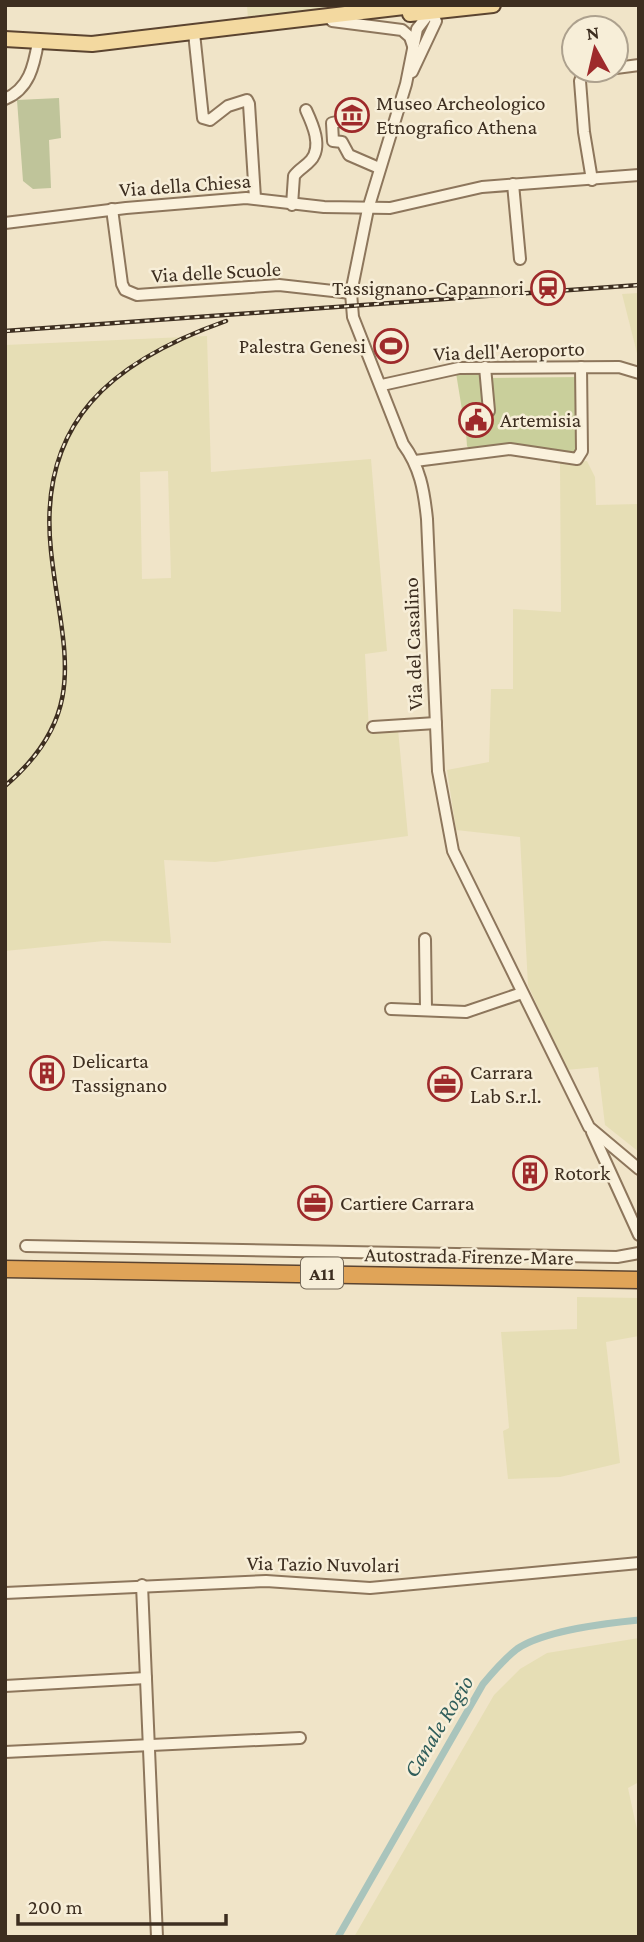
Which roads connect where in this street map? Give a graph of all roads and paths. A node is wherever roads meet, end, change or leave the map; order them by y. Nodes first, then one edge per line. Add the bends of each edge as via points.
1 (493, 5) edge
2 (480, 6) edge
3 (453, 8) edge
4 (428, 10) edge
5 (330, 20) junction
6 (279, 23) junction
7 (433, 29) junction
8 (194, 33) junction
9 (5, 38) edge
10 (38, 42) junction
11 (413, 46) junction
12 (406, 83) junction
13 (580, 84) edge
14 (5, 99) edge
15 (306, 110) dead end
16 (348, 110) dead end
17 (379, 168) junction
18 (639, 175) edge
19 (592, 180) junction
20 (513, 184) junction
21 (255, 198) junction
22 (292, 205) junction
23 (113, 209) junction
24 (368, 209) junction
25 (5, 223) edge
26 (520, 258) dead end
27 (351, 293) junction
28 (485, 367) junction
29 (581, 367) junction
30 (639, 373) edge
31 (382, 385) junction
32 (489, 411) dead end
33 (415, 461) junction
34 (436, 723) junction
35 (373, 727) dead end
36 (425, 939) dead end
37 (522, 993) junction
38 (391, 1009) dead end
39 (426, 1009) junction
40 (589, 1127) junction
41 (639, 1169) edge
42 (639, 1235) edge
43 (26, 1246) dead end
44 (639, 1252) edge
45 (5, 1260) edge
46 (5, 1269) edge
47 (639, 1271) edge
48 (639, 1280) edge
49 (639, 1563) edge
50 (142, 1585) junction
51 (5, 1593) edge
52 (146, 1678) junction
53 (5, 1686) edge
54 (300, 1738) dead end
55 (149, 1746) junction
56 (5, 1752) edge
57 (157, 1937) edge

1 - 2 main road
2 - 3 main road
3 - 4 main road
3 - 7 street
4 - 5 main road
4 - 6 main road via 383,9
4 - 7 street via 436,21
4 - 11 street
5 - 6 main road
5 - 11 street via 402,30
6 - 8 main road
7 - 12 street
8 - 10 main road via 92,44
8 - 21 street via 203,118 210,120 236,102 247,100 249,104
9 - 10 main road
10 - 14 street via 30,76 18,92
11 - 12 street
12 - 17 street, Via del Casalino
13 - 19 street
15 - 22 street via 315,129 316,147 313,159 294,176
16 - 17 street via 347,120 332,122 333,141 342,142 349,155
17 - 24 street, Via del Casalino
18 - 19 street, Via della Chiesa
19 - 20 street, Via della Chiesa
20 - 24 street, Via della Chiesa via 465,190 418,204
20 - 26 street
21 - 22 street, Via della Chiesa
21 - 23 street, Via della Chiesa
22 - 24 street, Via della Chiesa
23 - 25 street, Via della Chiesa
23 - 27 street, Via delle Scuole via 122,285 138,295 279,285
24 - 27 street, Via del Casalino
27 - 31 street, Via del Casalino via 354,317
28 - 29 street, Via dell'Aeroporto
28 - 31 street, Via dell'Aeroporto via 435,372
28 - 32 street
29 - 30 street, Via dell'Aeroporto via 620,367
29 - 33 street via 582,451 577,459 510,449
31 - 33 street, Via del Casalino via 403,444
33 - 34 street, Via del Casalino via 428,519
34 - 35 street
34 - 37 street, Via del Casalino via 441,801 453,850
36 - 39 street
37 - 39 street via 470,1012
37 - 40 street, Via del Casalino
38 - 39 street
40 - 41 street, Via del Casalino
40 - 42 street
43 - 44 street via 617,1257
45 - 47 highway, Autostrada Firenze-Mare / A11
46 - 48 highway, Autostrada Firenze-Mare / A11
49 - 50 street, Via Tazio Nuvolari via 370,1588 266,1581
50 - 51 street, Via Tazio Nuvolari
50 - 52 street
52 - 53 street
52 - 55 street
54 - 55 street
55 - 56 street
55 - 57 street

